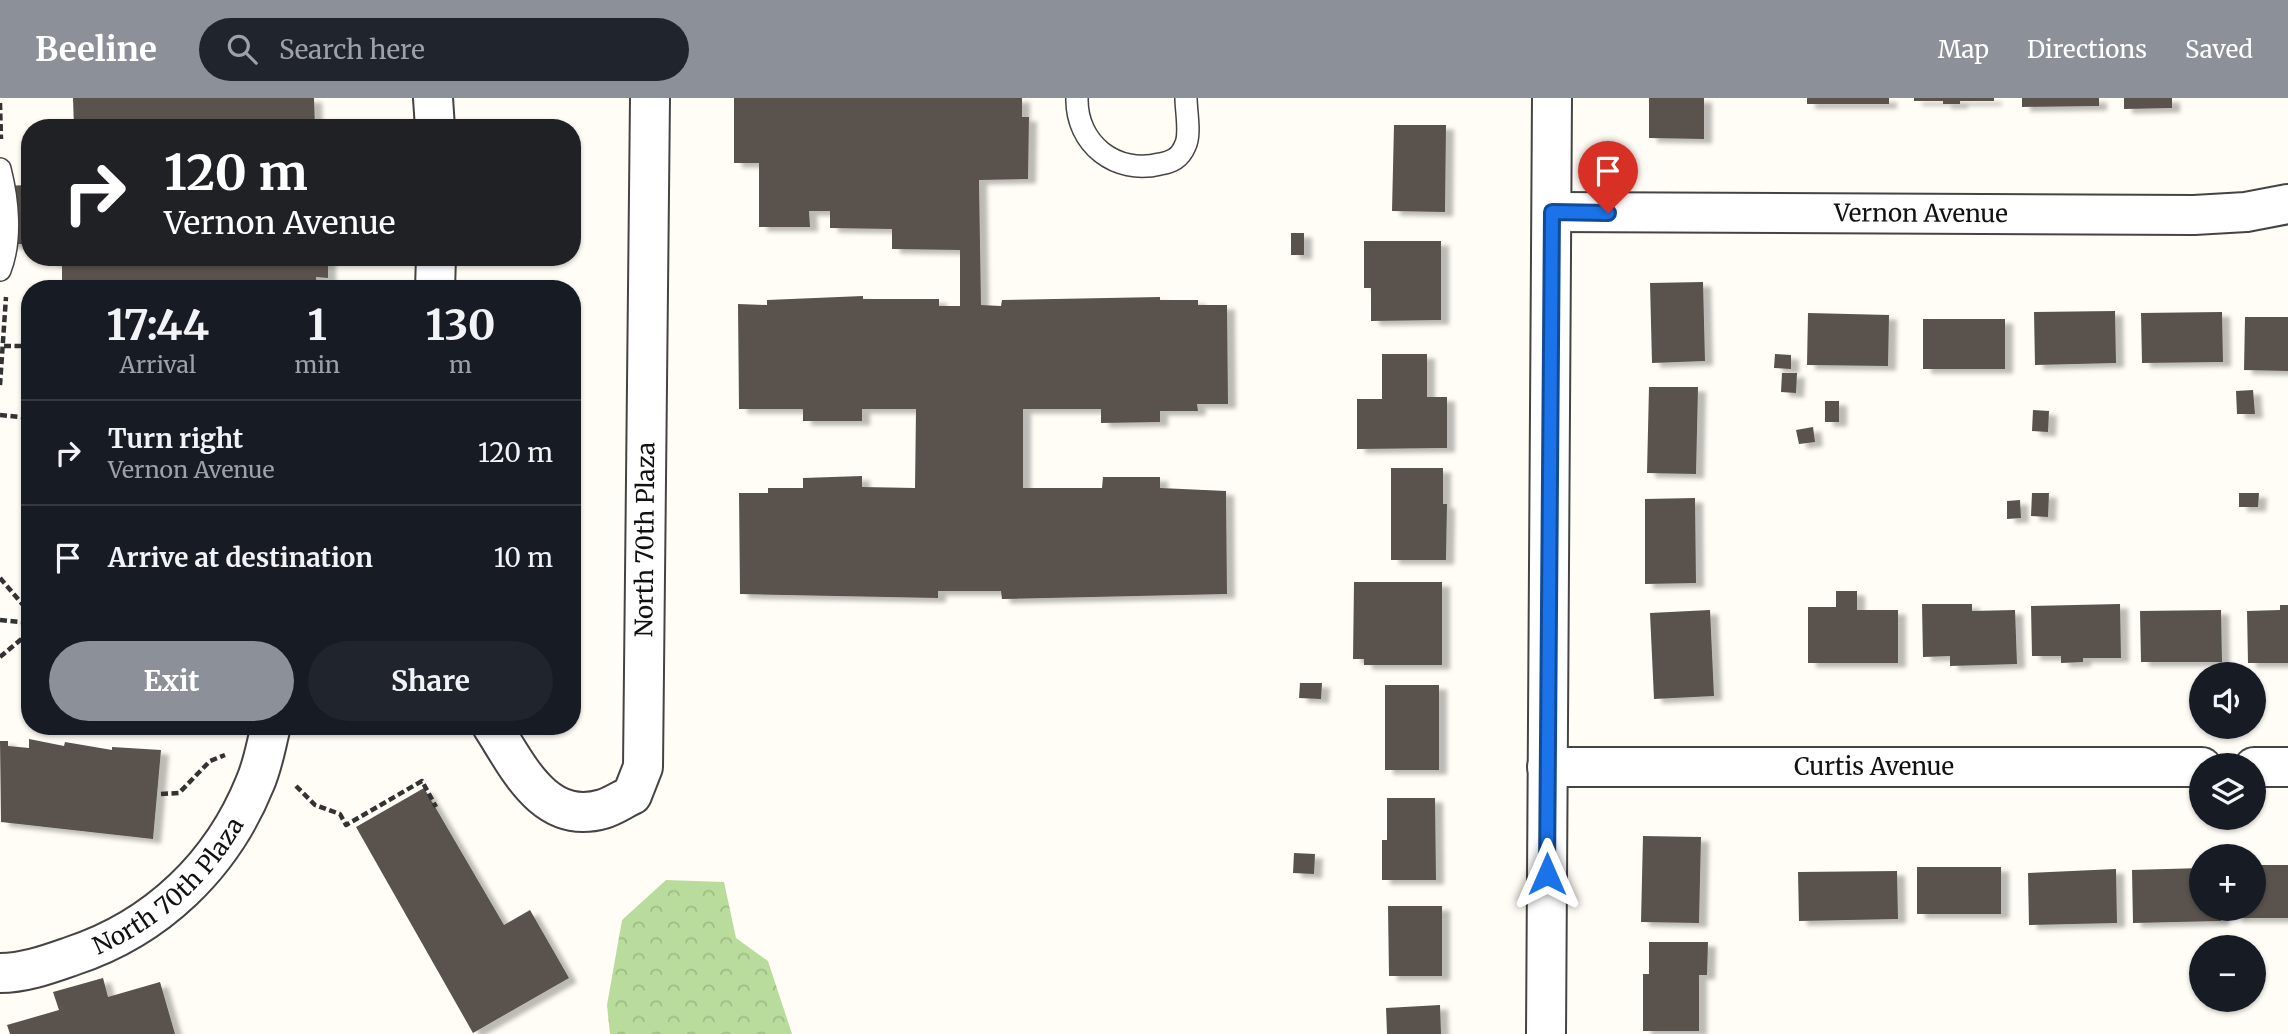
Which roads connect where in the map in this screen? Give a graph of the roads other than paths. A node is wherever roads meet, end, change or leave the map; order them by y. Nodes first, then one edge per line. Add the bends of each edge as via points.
1 (433, 98) edge
2 (650, 98) edge
3 (1077, 98) edge
4 (1186, 98) edge
5 (1552, 98) edge
6 (434, 119) edge
7 (0, 169) edge
8 (2288, 204) edge
9 (1552, 212) junction
10 (1, 269) edge
11 (268, 735) edge
12 (498, 735) edge
13 (1547, 767) junction
14 (2189, 767) edge
15 (2266, 767) edge
16 (2288, 767) edge
17 (0, 973) edge
18 (1546, 1034) edge

1 - 6 street
2 - 12 street, North 70th Plaza via 643,767 632,794 603,809 570,811 537,794
3 - 4 lane via 1088,137 1105,156 1123,166 1149,167 1174,161 1186,145
5 - 9 street
7 - 10 lane via 6,191 7,237
8 - 9 street, Vernon Avenue via 2194,215
9 - 13 street
11 - 17 street, North 70th Plaza via 244,808 218,851 179,896 95,948 39,967
13 - 14 street, Curtis Avenue
13 - 18 street
15 - 16 street

